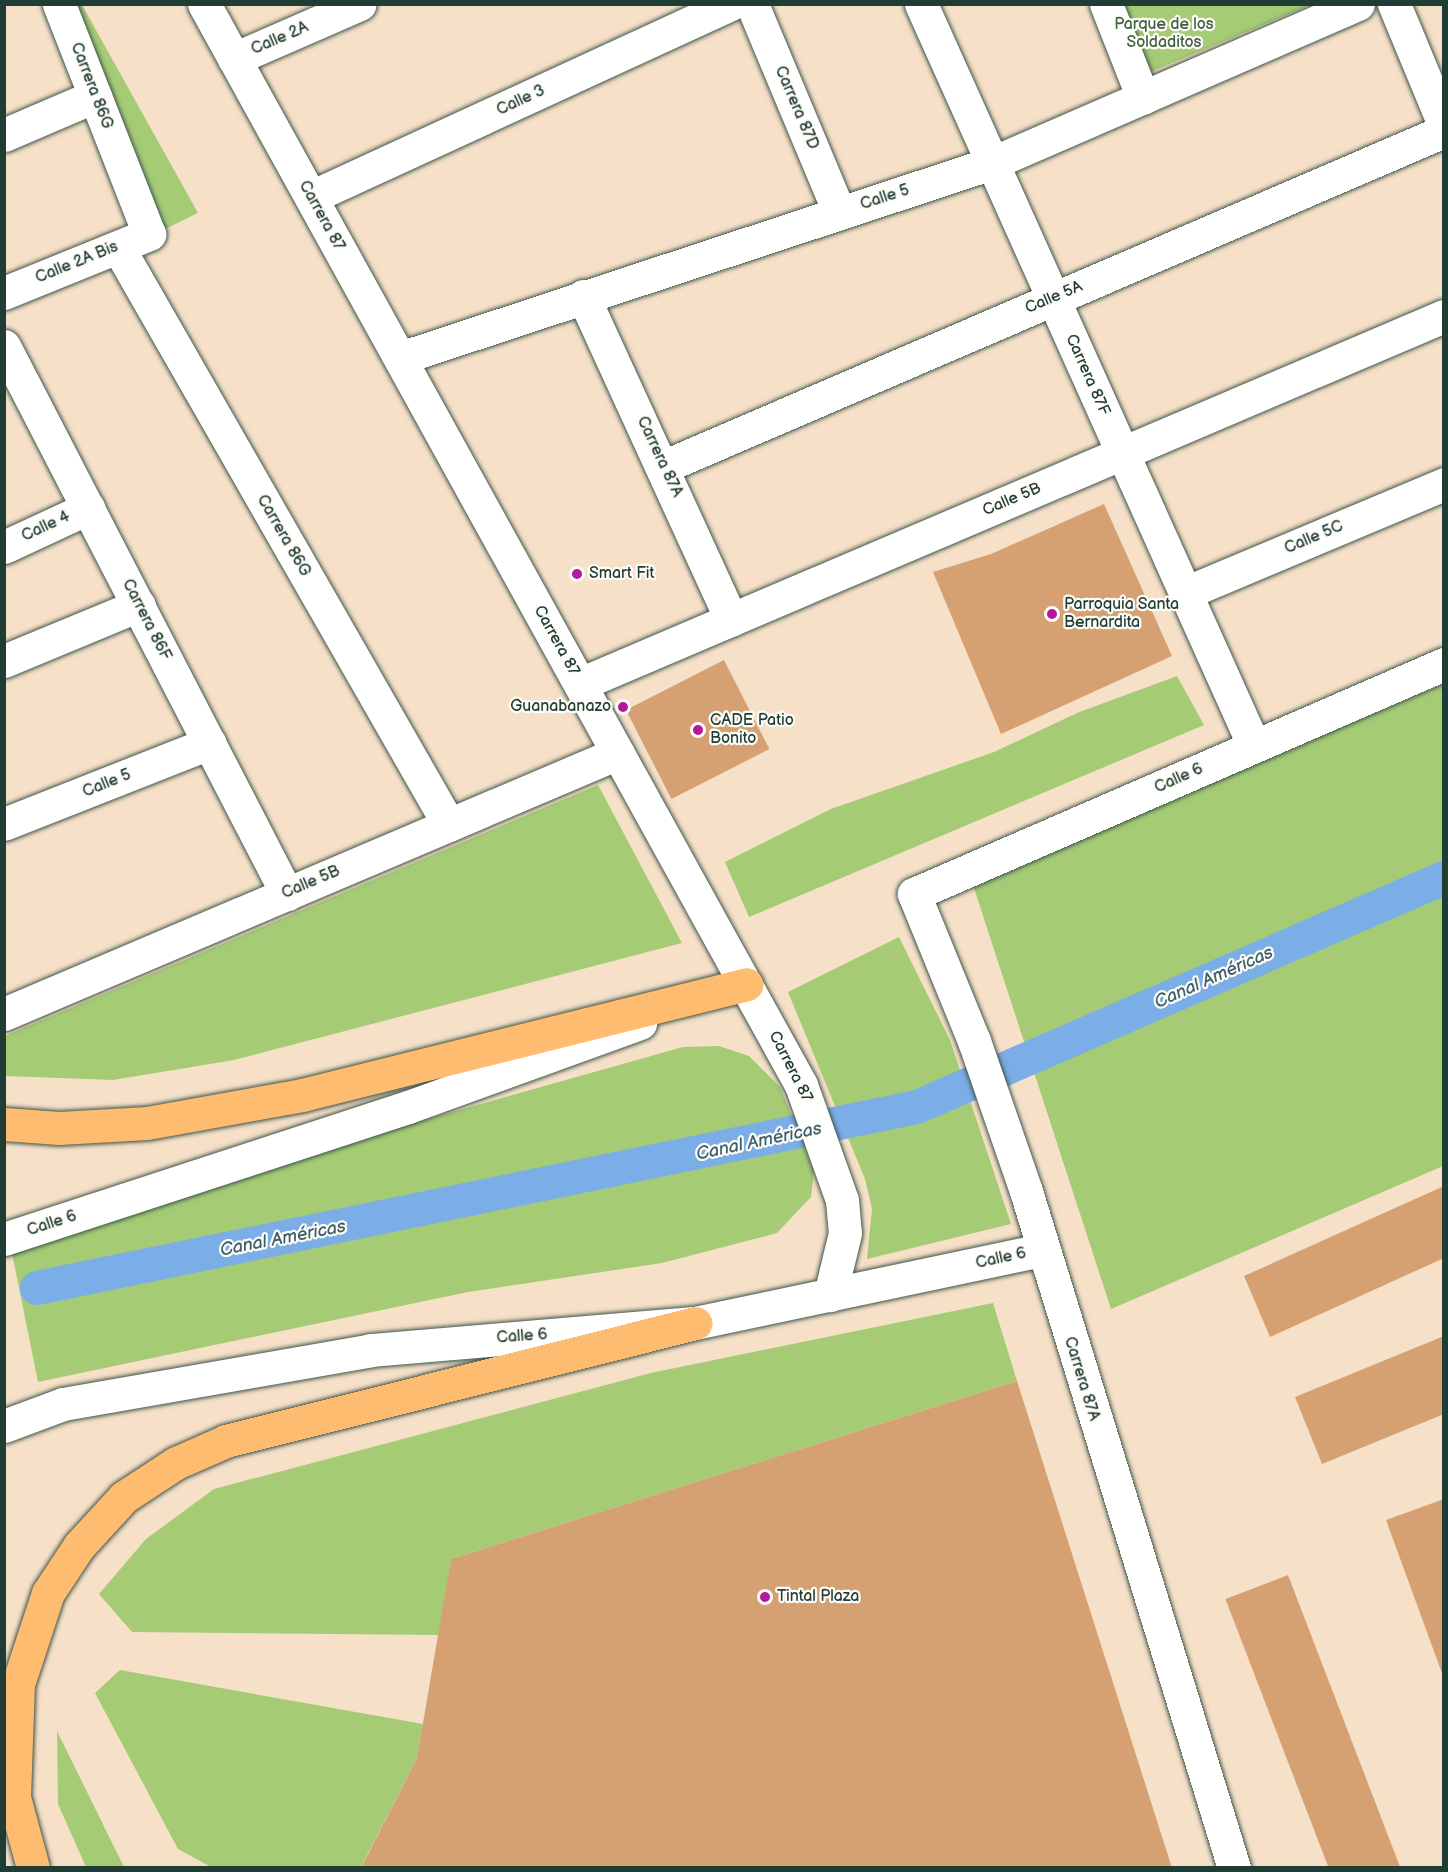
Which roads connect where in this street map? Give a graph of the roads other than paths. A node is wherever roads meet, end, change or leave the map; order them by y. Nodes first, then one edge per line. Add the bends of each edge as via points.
1 (59, 4) edge
2 (204, 4) edge
3 (360, 4) edge
4 (731, 4) edge
5 (752, 4) edge
6 (921, 4) edge
7 (1106, 4) edge
8 (1358, 4) edge
9 (1394, 4) edge
10 (234, 59) junction
11 (95, 96) junction
12 (1143, 98) junction
13 (1443, 125) edge
14 (1443, 131) edge
15 (4, 135) edge
16 (992, 163) junction
17 (310, 197) junction
18 (839, 212) junction
19 (149, 234) joint
20 (118, 247) junction
21 (4, 293) edge
22 (583, 296) junction
23 (1053, 299) junction
24 (1443, 316) edge
25 (4, 346) edge
26 (400, 358) junction
27 (13, 381) edge
28 (1122, 453) junction
29 (664, 466) junction
30 (1443, 484) edge
31 (88, 508) junction
32 (4, 547) edge
33 (1185, 593) junction
34 (139, 605) junction
35 (730, 620) junction
36 (4, 662) edge
37 (1443, 664) edge
38 (580, 684) junction
39 (210, 743) junction
40 (1254, 746) junction
41 (618, 753) junction
42 (4, 824) edge
43 (449, 825) junction
44 (287, 894) junction
45 (915, 894) joint
46 (746, 984) junction
47 (4, 1014) edge
48 (4, 1124) edge
49 (4, 1239) edge
50 (1041, 1250) junction
51 (830, 1295) junction
52 (695, 1323) junction
53 (4, 1426) edge
54 (33, 1868) edge
55 (1234, 1868) edge

1 - 11 street, Carrera 86G
2 - 10 street, Carrera 87
3 - 10 street, Calle 2A
4 - 17 street, Calle 3
5 - 18 street, Carrera 87D
6 - 16 street, Carrera 87F
7 - 12 street
8 - 12 street, Calle 5
9 - 13 street
10 - 17 street, Carrera 87
11 - 15 street
11 - 19 street, Carrera 86G
12 - 16 street, Calle 5
14 - 23 street, Calle 5A
16 - 18 street, Calle 5
16 - 23 street, Carrera 87F
17 - 26 street, Carrera 87
18 - 22 street, Calle 5
19 - 20 street, Calle 2A Bis
20 - 21 street, Calle 2A Bis
20 - 43 street, Carrera 86G
22 - 26 street, Calle 5
22 - 29 street, Carrera 87A
23 - 28 street, Carrera 87F
23 - 29 street, Calle 5A
24 - 28 street, Calle 5B
25 - 27 street, Carrera 86F
26 - 38 street, Carrera 87
27 - 31 street, Carrera 86F
28 - 33 street, Carrera 87F
28 - 35 street, Calle 5B
29 - 35 street, Carrera 87A
30 - 33 street, Calle 5C
31 - 32 street, Calle 4
31 - 34 street, Carrera 86F
33 - 40 street, Carrera 87F
34 - 36 street
34 - 39 street, Carrera 86F
35 - 38 street, Calle 5B
37 - 40 street, Calle 6
38 - 41 street, Carrera 87
39 - 42 street, Calle 5
39 - 44 street, Carrera 86F
40 - 45 street, Calle 6
41 - 43 street, Calle 5B
41 - 46 street, Carrera 87
43 - 44 street, Calle 5B
44 - 47 street, Calle 5B
45 - 50 street, Carrera 87A via 1000,1113
46 - 48 main road via 291,1097 147,1123 59,1128
46 - 49 street, Calle 6 via 408,1107
46 - 51 street, Carrera 87 via 801,1085 835,1169 844,1233
50 - 51 street, Calle 6
50 - 55 street, Carrera 87A
51 - 52 street, Calle 6
52 - 53 street, Calle 6 via 371,1350 63,1404
52 - 54 main road via 226,1441 176,1463 124,1497 79,1546 48,1593 18,1684 14,1797

